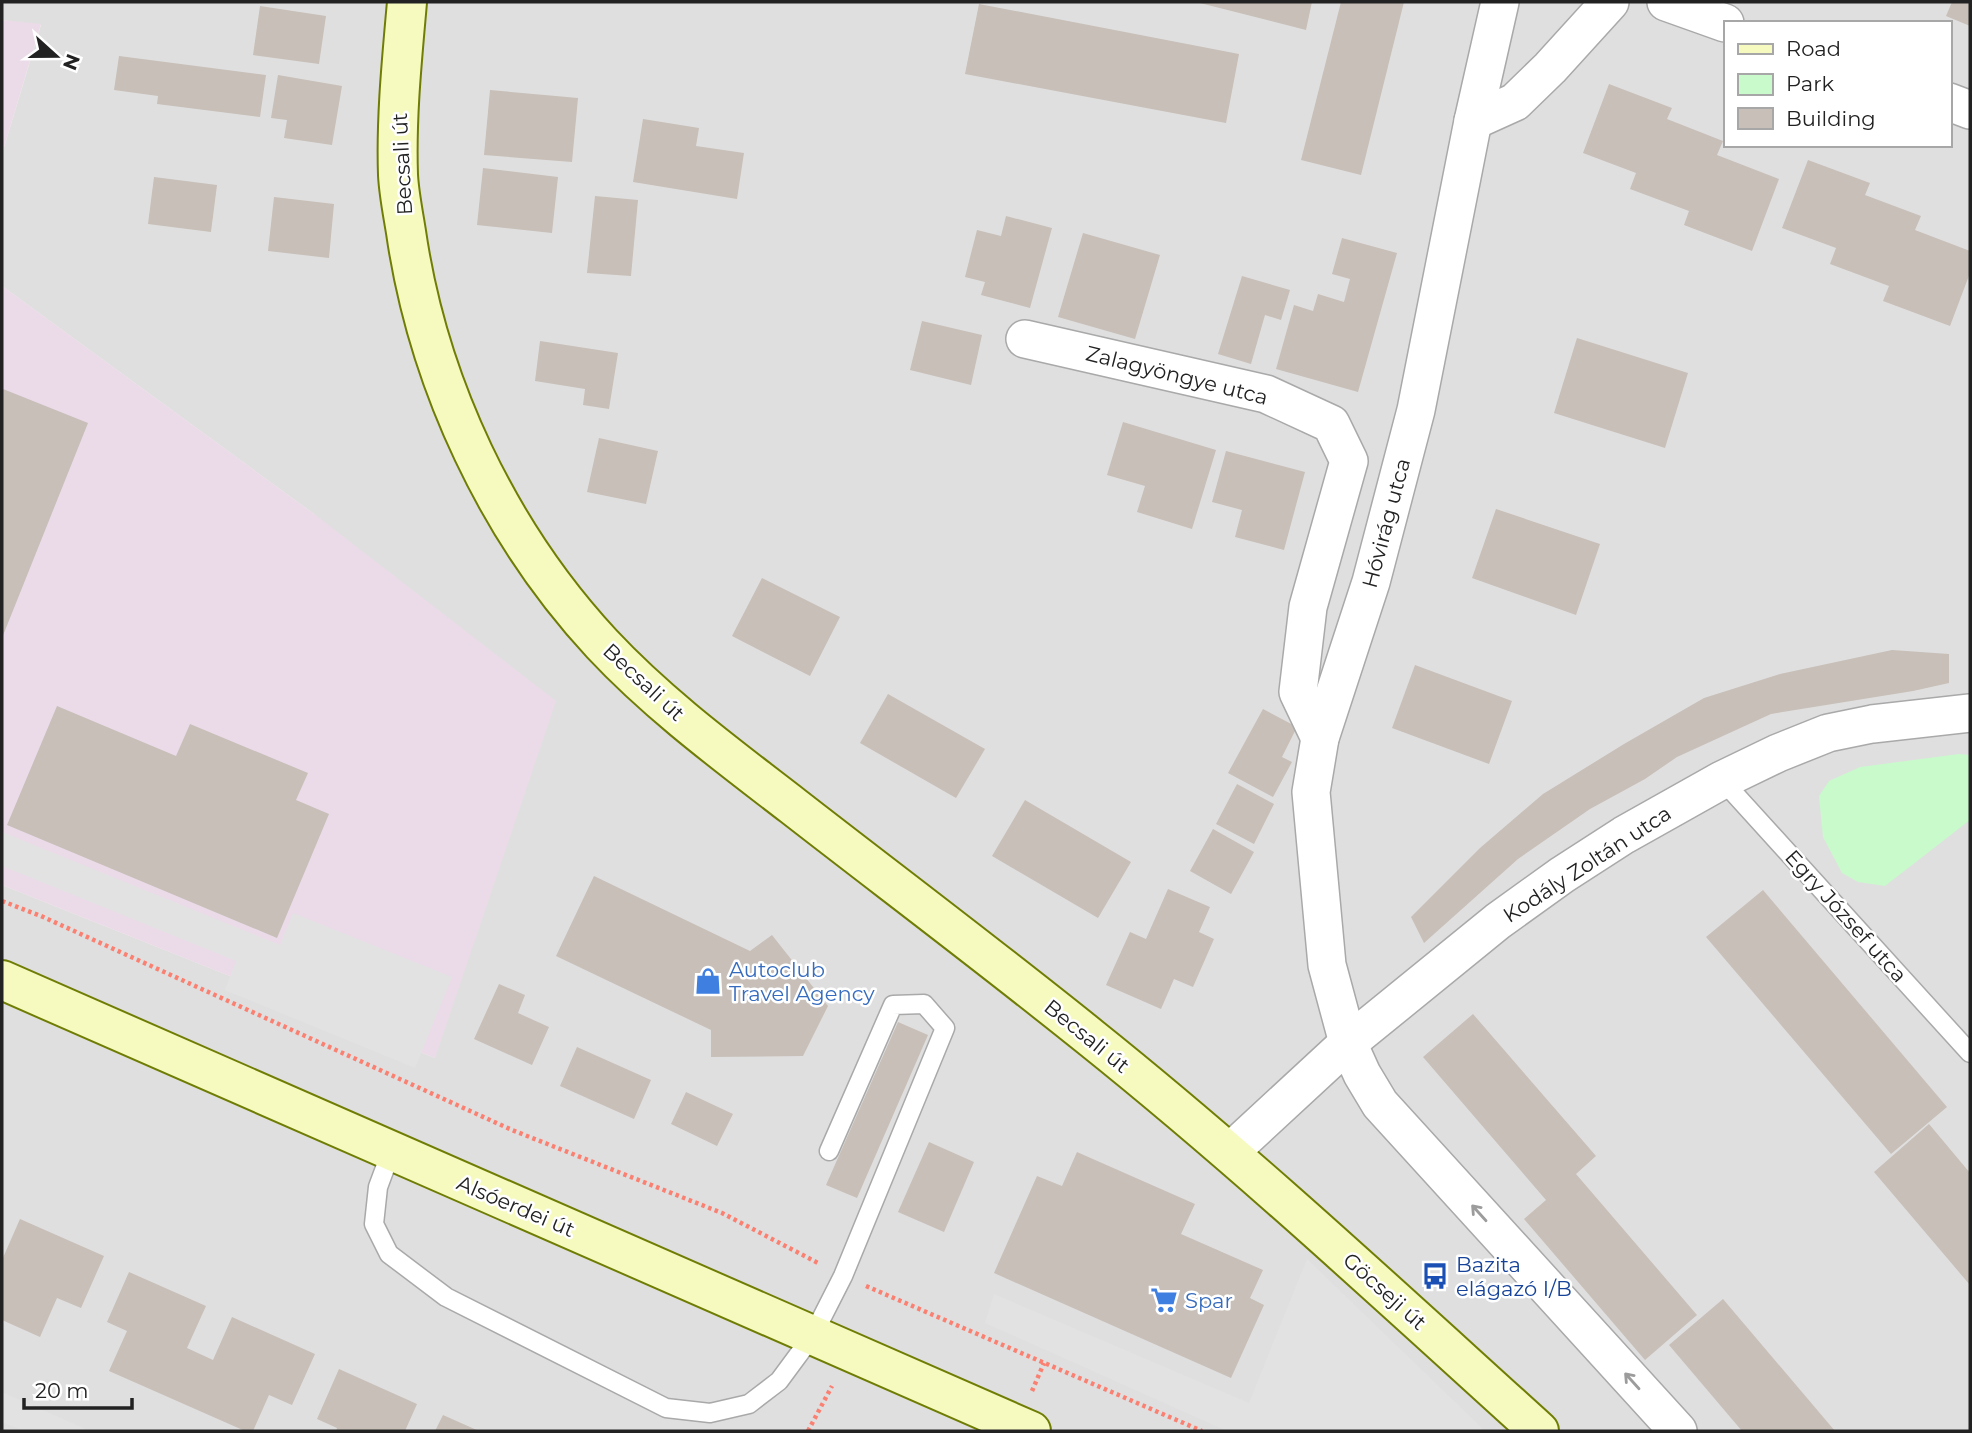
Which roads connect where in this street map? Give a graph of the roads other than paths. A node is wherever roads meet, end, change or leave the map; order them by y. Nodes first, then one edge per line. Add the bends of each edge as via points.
1 (407, 2) edge
2 (1500, 2) edge
3 (1610, 2) edge
4 (1666, 2) edge
5 (1724, 23) edge
6 (1951, 103) edge
7 (1970, 110) edge
8 (1473, 121) junction
9 (1025, 339) dead end
10 (1970, 713) edge
11 (1320, 738) junction
12 (1722, 780) junction
13 (2, 980) edge
14 (1348, 1043) junction
15 (1970, 1053) edge
16 (829, 1151) dead end
17 (391, 1152) junction
18 (1229, 1153) junction
19 (813, 1335) junction
20 (1031, 1431) edge
21 (1539, 1431) edge
22 (1678, 1431) edge

1 - 18 main road, Becsali út via 397,126 411,267 431,346 455,411 500,503 545,576 600,642 652,693 1090,1037
2 - 8 street, Hóvirág utca
3 - 8 street via 1515,102
4 - 5 street
6 - 7 street
8 - 11 street, Hóvirág utca via 1416,410 1371,582
9 - 11 street, Zalagyöngye utca via 1266,394 1331,424 1349,461 1308,607 1298,692
10 - 12 street, Kodály Zoltán utca via 1828,733
11 - 14 street, Hóvirág utca via 1311,792 1315,843 1327,965
12 - 14 street, Kodály Zoltán utca via 1562,875
12 - 15 lane, Egry József utca
13 - 17 main road, Alsóerdei út
14 - 18 street, Kodály Zoltán utca
22 -> 14 street, Hóvirág utca via 1380,1104
16 - 19 lane via 893,1005 924,1004 945,1028 843,1276
17 - 19 main road, Alsóerdei út
17 - 19 lane via 378,1187 374,1224 389,1254 446,1297 666,1408 710,1413 749,1404 779,1381
18 - 21 main road, Göcseji út
19 - 20 main road, Alsóerdei út

